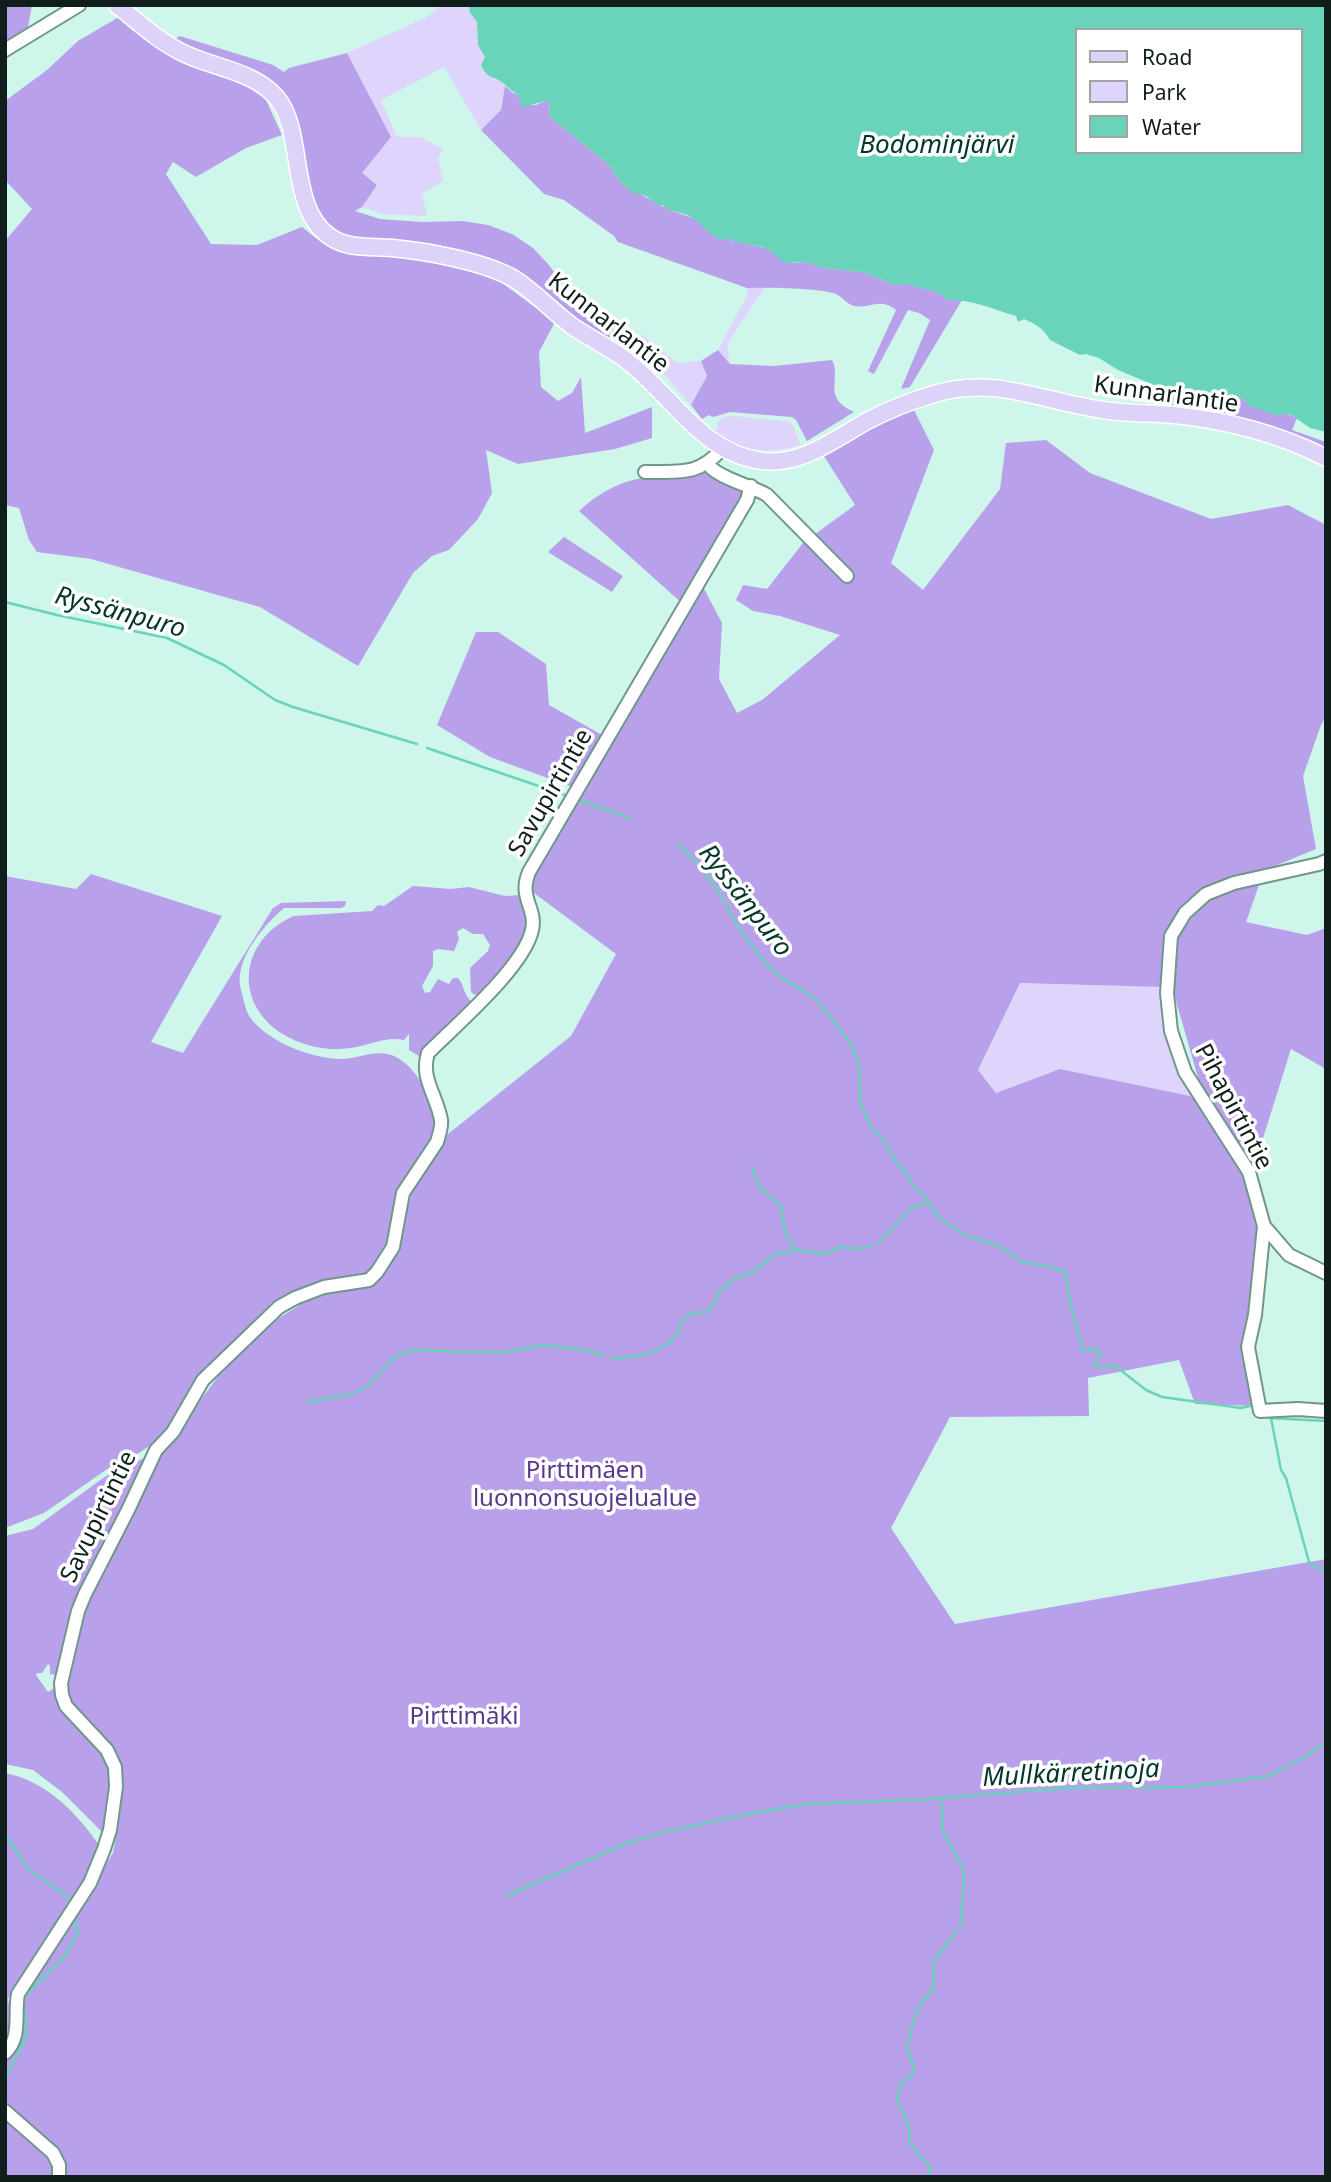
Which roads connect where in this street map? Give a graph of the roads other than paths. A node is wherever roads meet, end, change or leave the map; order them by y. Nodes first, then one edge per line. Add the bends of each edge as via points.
1 (79, 5) edge
2 (117, 5) edge
3 (5, 50) edge
4 (722, 449) junction
5 (1326, 458) edge
6 (708, 464) junction
7 (645, 472) dead end
8 (751, 486) junction
9 (847, 576) dead end
10 (1326, 861) edge
11 (1264, 1226) junction
12 (1326, 1273) edge
13 (1326, 1411) edge
14 (5, 2053) edge
15 (5, 2111) edge
16 (59, 2177) edge

1 - 3 street
2 - 4 main road, Kunnarlantie via 174,48 254,80 275,96 289,122 306,202 317,225 331,238 350,246 428,253 511,278 570,325 626,360
4 - 5 main road, Kunnarlantie via 736,456 779,462 821,448 909,403 976,386 1015,390 1104,411 1215,421 1294,443
4 - 6 street
6 - 7 street via 694,470
6 - 8 street via 715,472
8 - 9 street via 767,495
8 - 14 street, Savupirtintie via 741,512 529,872 524,884 533,925 529,943 428,1053 426,1077 441,1121 440,1134 404,1193 393,1247 369,1280 324,1287 279,1307 203,1380 173,1432 156,1450 85,1594 63,1669 62,1695 66,1706 107,1750 115,1767 114,1810 90,1883 18,1994 16,2037
10 - 11 street, Pihapirtintie via 1206,894 1185,913 1171,936 1167,993 1171,1031 1185,1072 1249,1172
11 - 12 street, Pihapirtintie via 1289,1255
11 - 13 street, Pihapirtintie via 1248,1348 1260,1410
15 - 16 street via 53,2153

